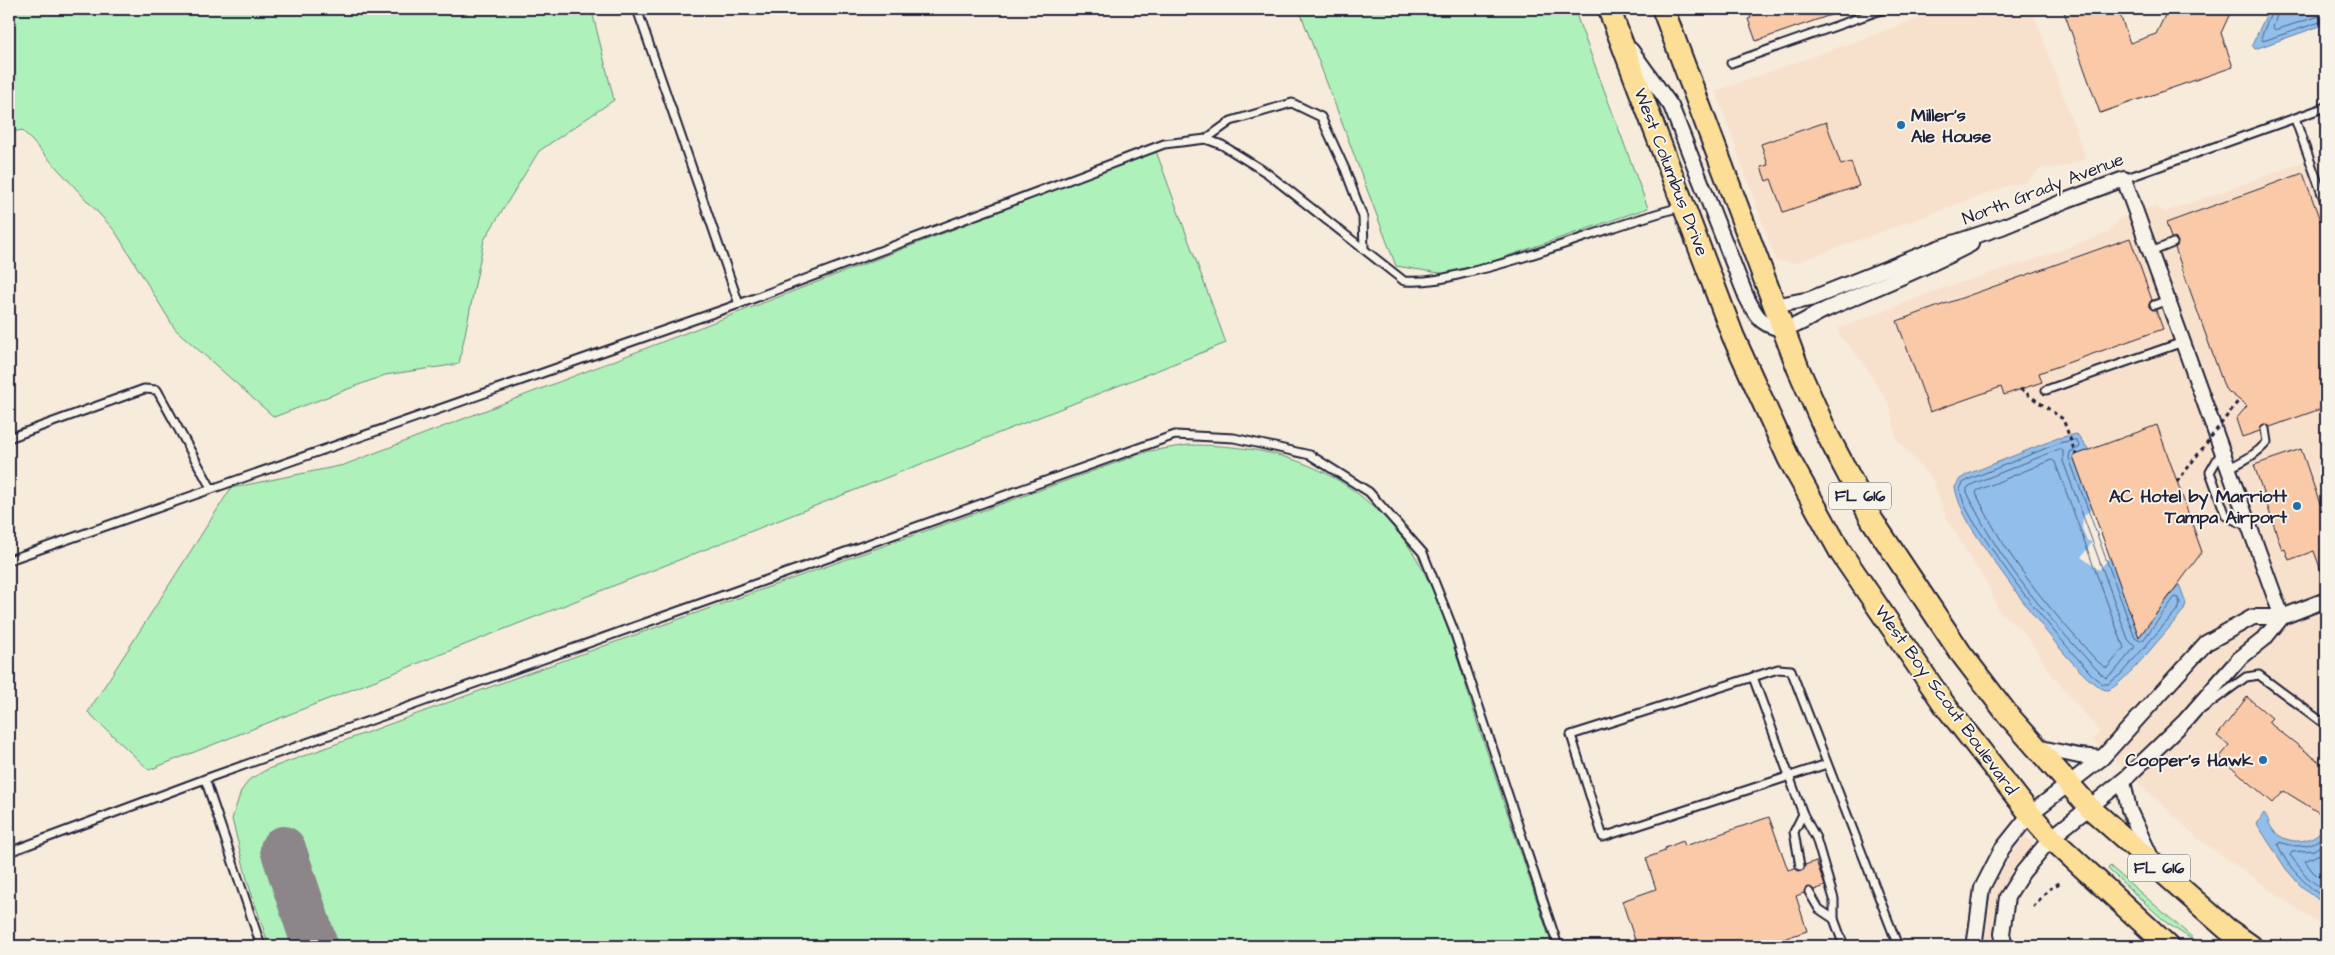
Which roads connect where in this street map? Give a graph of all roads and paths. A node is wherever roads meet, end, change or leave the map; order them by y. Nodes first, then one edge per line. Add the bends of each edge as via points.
1 (637, 9) edge
2 (1609, 9) edge
3 (1663, 9) edge
4 (1884, 9) edge
5 (1617, 31) junction
6 (1731, 64) dead end
7 (2326, 107) edge
8 (2295, 119) junction
9 (1206, 139) junction
10 (2124, 179) junction
11 (2326, 205) edge
12 (1684, 206) junction
13 (2002, 227) junction
14 (2173, 243) dead end
15 (1364, 250) junction
16 (2151, 252) junction
17 (2168, 300) junction
18 (739, 304) junction
19 (1774, 306) junction
20 (2154, 306) dead end
21 (1782, 329) junction
22 (1733, 336) joint
23 (2183, 342) junction
24 (2020, 389) dead end
25 (2046, 390) dead end
26 (2239, 400) dead end
27 (2266, 429) dead end
28 (9, 438) edge
29 (2222, 450) junction
30 (2076, 455) dead end
31 (2229, 468) junction
32 (2177, 482) dead end
33 (211, 488) junction
34 (2250, 527) junction
35 (9, 560) edge
36 (2326, 600) edge
37 (2282, 617) junction
38 (1753, 677) junction
39 (2185, 722) junction
40 (2326, 725) edge
41 (2036, 747) junction
42 (2102, 758) junction
43 (1827, 764) junction
44 (1789, 777) junction
45 (206, 779) junction
46 (2123, 781) junction
47 (2068, 784) junction
48 (2090, 808) junction
49 (1803, 814) junction
50 (2030, 814) junction
51 (2051, 838) junction
52 (9, 852) edge
53 (2155, 865) junction
54 (1800, 866) dead end
55 (2061, 882) dead end
56 (1809, 892) dead end
57 (2033, 907) dead end
58 (1834, 919) junction
59 (261, 946) edge
60 (1558, 946) edge
61 (1844, 946) edge
62 (1898, 946) edge
63 (1976, 946) edge
64 (2005, 946) edge
65 (2168, 946) edge
66 (2250, 946) edge

1 - 18 lane
2 - 5 main road, West Columbus Drive / FL 616
3 - 19 main road, FL 616
4 - 6 lane
5 - 12 main road, West Columbus Drive / FL 616
5 - 21 street via 1672,106 1754,312 1761,321
7 - 8 lane, North Grady Avenue
8 - 10 lane, North Grady Avenue
8 - 11 lane
9 - 15 lane via 1222,145 1267,173
9 - 15 lane via 1231,121 1292,103 1321,117 1363,217
9 - 18 lane via 1164,144
10 - 13 street, North Grady Avenue
10 - 16 street
12 - 15 lane via 1516,260 1429,282 1404,281
12 - 22 main road, West Columbus Drive / FL 616
13 - 19 street, North Grady Avenue via 1938,248 1810,299
13 - 21 street via 1938,261
14 - 16 lane
16 - 17 street
17 - 20 lane
17 - 23 street
18 - 33 lane
19 - 21 main road, FL 616
21 - 41 main road, FL 616 via 1827,434 1872,520 1960,652
22 - 50 main road, West Boy Scout Boulevard / FL 616 via 1789,459 1841,553 1944,704
23 - 25 lane
23 - 29 street
24 - 30 path via 2063,419
26 - 32 path, bridge
27 - 31 lane via 2267,442 2262,448
28 - 33 lane via 144,389 157,390
29 - 31 street
29 - 34 lane via 2210,472 2226,516
31 - 34 street
33 - 35 lane
34 - 37 street
36 - 37 street
37 - 39 street via 2264,639 2239,659
37 - 42 street via 2253,618 2206,643
38 - 43 lane via 1778,668 1791,670
38 - 44 lane
38 - 44 lane via 1570,736 1603,837
39 - 40 lane via 2246,677 2258,675
39 - 46 street
41 - 42 street
41 - 47 main road, FL 616
42 - 47 street
43 - 44 lane
43 - 62 lane
44 - 49 lane
45 - 52 lane
45 - 59 lane
45 - 60 lane via 1175,435 1234,438 1310,455 1368,492 1423,553 1454,631
46 - 48 street
46 - 53 street via 2129,810
47 - 48 main road, FL 616
47 - 50 street
48 - 51 street
48 - 53 main road, FL 616
49 - 54 lane via 1794,832
49 - 58 lane via 1816,838 1834,899
50 - 51 main road, West Boy Scout Boulevard / FL 616
50 - 63 street via 2002,850 1982,888
51 - 64 street via 2007,897 2002,934
51 - 65 main road, West Boy Scout Boulevard / FL 616
53 - 66 main road, FL 616 via 2226,929
55 - 57 path via 2048,890
56 - 58 lane via 1819,909
58 - 61 lane

